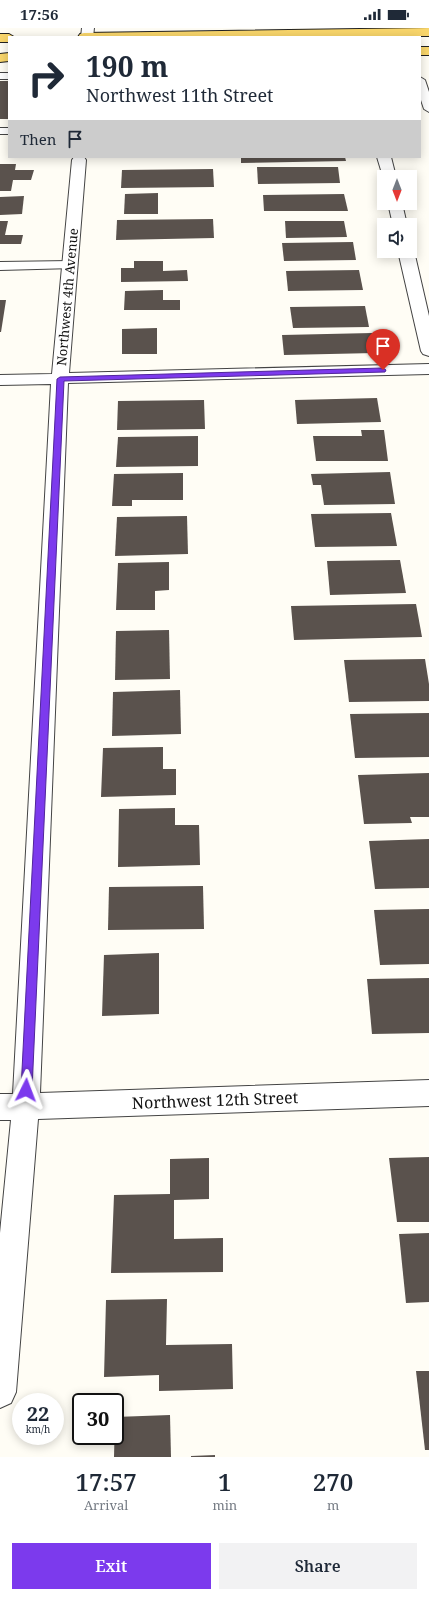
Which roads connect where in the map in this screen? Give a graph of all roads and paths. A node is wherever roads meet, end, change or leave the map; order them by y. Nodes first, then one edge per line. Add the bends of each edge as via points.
1 (223, 32) edge
2 (429, 32) edge
3 (356, 33) edge
4 (113, 36) edge
5 (421, 83) edge
6 (429, 109) edge
7 (384, 158) edge
8 (79, 160) dead end
9 (387, 170) edge
10 (408, 258) edge
11 (70, 265) junction
12 (0, 266) edge
13 (429, 351) edge
14 (429, 369) edge
15 (60, 379) junction
16 (0, 380) edge
17 (429, 1093) edge
18 (13, 1107) edge
19 (0, 1392) edge

1 - 3 main road
1 - 4 main road
2 - 3 main road
5 - 6 lane
7 - 9 street
8 - 11 street, Northwest 4th Avenue
10 - 13 street
11 - 12 lane
11 - 15 street, Northwest 4th Avenue
14 - 15 street
15 - 16 street
15 - 18 street, Northwest 4th Avenue
17 - 18 street, Northwest 12th Street
18 - 19 street, Northwest 4th Avenue

